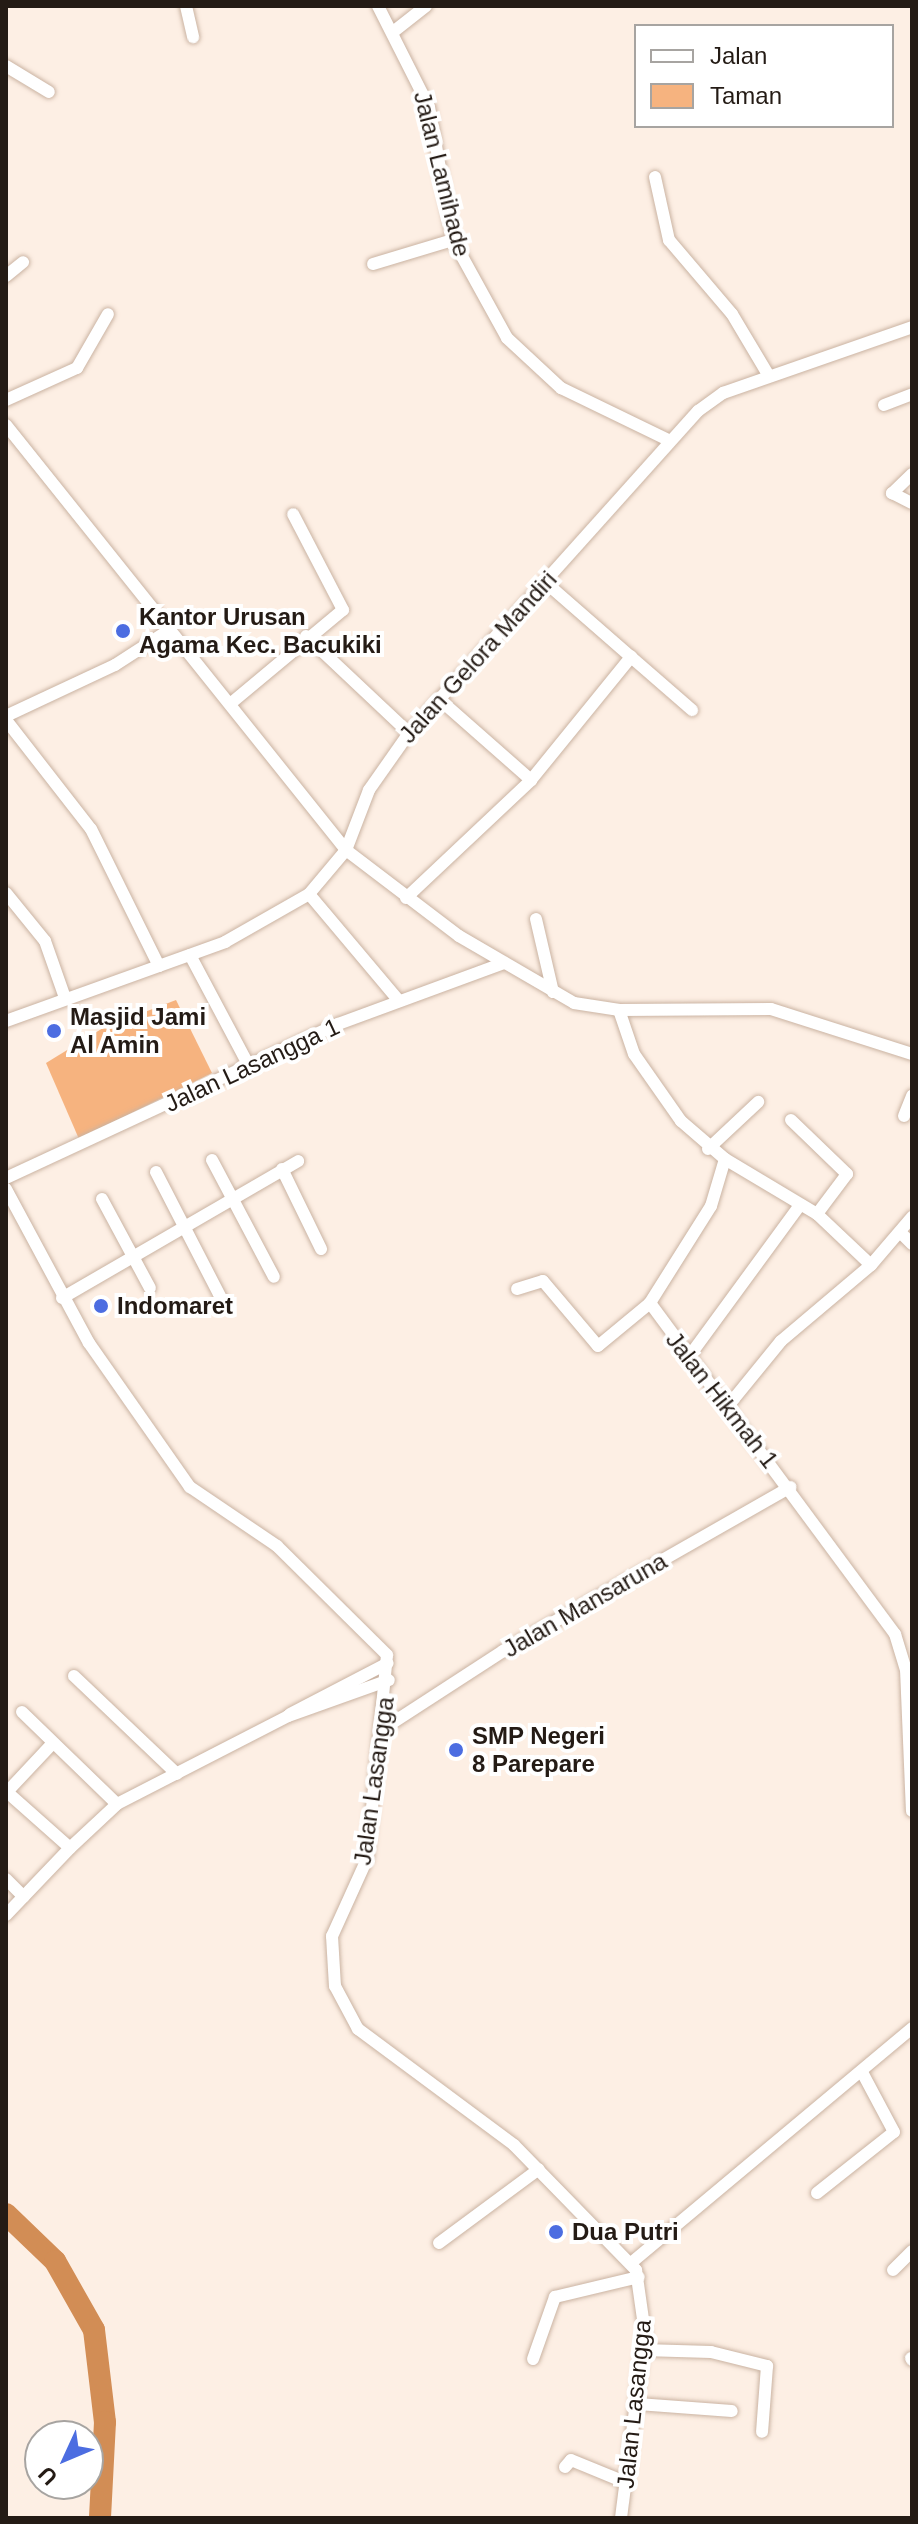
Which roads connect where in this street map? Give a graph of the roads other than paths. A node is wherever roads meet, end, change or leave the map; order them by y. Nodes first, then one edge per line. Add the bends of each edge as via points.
1 (186, 6) edge
2 (378, 6) edge
3 (426, 6) edge
4 (393, 32) junction
5 (193, 37) dead end
6 (6, 66) edge
7 (49, 92) dead end
8 (655, 177) dead end
9 (453, 240) junction
10 (23, 262) dead end
11 (373, 264) dead end
12 (6, 276) edge
13 (108, 314) dead end
14 (912, 327) edge
15 (769, 376) junction
16 (912, 394) edge
17 (6, 400) edge
18 (884, 405) dead end
19 (6, 425) edge
20 (670, 441) junction
21 (912, 474) edge
22 (912, 503) edge
23 (293, 514) dead end
24 (545, 582) junction
25 (169, 630) junction
26 (306, 636) junction
27 (631, 657) junction
28 (439, 699) junction
29 (230, 704) junction
30 (692, 710) dead end
31 (6, 718) edge
32 (409, 733) junction
33 (531, 780) junction
34 (346, 850) junction
35 (309, 894) junction
36 (406, 898) junction
37 (8, 899) edge
38 (536, 919) dead end
39 (190, 955) junction
40 (504, 963) junction
41 (159, 966) junction
42 (553, 992) junction
43 (64, 995) junction
44 (399, 1001) junction
45 (619, 1010) junction
46 (6, 1021) edge
47 (912, 1054) edge
48 (248, 1064) junction
49 (912, 1096) edge
50 (758, 1102) dead end
51 (904, 1116) dead end
52 (791, 1120) dead end
53 (708, 1149) junction
54 (725, 1159) junction
55 (212, 1160) dead end
56 (298, 1161) dead end
57 (282, 1169) junction
58 (156, 1172) dead end
59 (6, 1178) edge
60 (6, 1189) edge
61 (102, 1199) dead end
62 (230, 1200) junction
63 (800, 1205) junction
64 (817, 1214) junction
65 (912, 1217) edge
66 (185, 1226) junction
67 (900, 1232) junction
68 (912, 1244) edge
69 (321, 1249) dead end
70 (134, 1256) junction
71 (871, 1265) junction
72 (274, 1277) dead end
73 (150, 1288) dead end
74 (517, 1289) dead end
75 (62, 1298) junction
76 (221, 1298) dead end
77 (650, 1303) junction
78 (688, 1358) junction
79 (728, 1406) junction
80 (790, 1487) junction
81 (388, 1663) junction
82 (74, 1676) dead end
83 (389, 1680) junction
84 (22, 1712) dead end
85 (288, 1716) junction
86 (383, 1729) junction
87 (52, 1744) junction
88 (177, 1774) junction
89 (8, 1789) edge
90 (117, 1804) junction
91 (912, 1811) edge
92 (70, 1848) junction
93 (6, 1879) edge
94 (24, 1897) junction
95 (6, 1915) edge
96 (912, 2028) edge
97 (862, 2072) junction
98 (539, 2169) junction
99 (817, 2193) dead end
100 (439, 2243) dead end
101 (912, 2251) edge
102 (631, 2263) junction
103 (893, 2270) dead end
104 (639, 2277) junction
105 (643, 2350) junction
106 (533, 2359) dead end
107 (638, 2404) junction
108 (732, 2411) dead end
109 (762, 2432) dead end
110 (565, 2467) dead end
111 (627, 2483) junction
112 (621, 2518) edge

1 - 5 street
2 - 4 street, Jalan Lamihade
3 - 4 street
4 - 9 street, Jalan Lamihade via 429,107
6 - 7 street
8 - 15 street via 669,240 732,314
9 - 11 street
9 - 20 street, Jalan Lamihade via 489,310 535,368 594,406
10 - 12 street
13 - 17 street via 77,368
14 - 15 street, Jalan Gelora Mandiri
15 - 20 street, Jalan Gelora Mandiri via 710,400
16 - 18 street
19 - 25 street
20 - 24 street, Jalan Gelora Mandiri
21 - 22 street via 892,493
23 - 26 street via 343,606
24 - 27 street
24 - 28 street, Jalan Gelora Mandiri
25 - 29 street
25 - 31 street via 115,665
26 - 29 street
26 - 32 street
27 - 30 street
27 - 33 street
28 - 32 street, Jalan Gelora Mandiri
28 - 33 street
29 - 34 street
31 - 41 street via 91,829
32 - 34 street, Jalan Gelora Mandiri via 374,779
33 - 36 street
34 - 35 street, Jalan Gelora Mandiri
34 - 36 street
35 - 39 street, Jalan Gelora Mandiri via 262,924
35 - 44 street
36 - 40 street
37 - 43 street via 45,941
38 - 42 street
39 - 41 street, Jalan Gelora Mandiri
39 - 48 street
40 - 42 street
40 - 44 street, Jalan Lasangga 1
41 - 43 street, Jalan Gelora Mandiri
42 - 45 street
43 - 46 street, Jalan Gelora Mandiri
44 - 48 street, Jalan Lasangga 1
45 - 47 street via 771,1009
45 - 53 street via 634,1054
48 - 59 street, Jalan Lasangga 1
49 - 51 street
50 - 53 street
52 - 64 street via 847,1174
53 - 54 street
54 - 63 street
54 - 77 street via 711,1206
55 - 62 street
56 - 57 street
57 - 62 street
57 - 69 street
58 - 66 street
60 - 75 street, Jalan Lasangga
61 - 70 street
62 - 66 street
62 - 72 street
63 - 64 street
63 - 78 street
64 - 71 street
65 - 67 street
66 - 70 street
66 - 76 street
67 - 68 street
67 - 71 street
70 - 73 street
70 - 75 street
71 - 79 street via 781,1341
74 - 77 street via 543,1281 598,1346
75 - 81 street, Jalan Lasangga via 190,1487 286,1553 382,1648
77 - 78 street, Jalan Hikmah 1
78 - 79 street, Jalan Hikmah 1
79 - 80 street, Jalan Hikmah 1
80 - 86 street, Jalan Mansaruna via 503,1651
80 - 91 street, Jalan Hikmah 1 via 901,1647
81 - 83 street, Jalan Lasangga
81 - 85 street
82 - 88 street
83 - 85 street
83 - 86 street, Jalan Lasangga
84 - 87 street
85 - 88 street
86 - 98 street, Jalan Lasangga via 367,1859 332,1936 340,2002 366,2036
87 - 89 street
87 - 90 street
88 - 90 street
89 - 92 street
90 - 92 street
92 - 94 street
93 - 94 street
94 - 95 street
96 - 97 street
97 - 99 street via 894,2132
97 - 102 street
98 - 100 street
98 - 102 street, Jalan Lasangga
101 - 103 street
102 - 104 street, Jalan Lasangga
104 - 105 street, Jalan Lasangga
104 - 106 street via 555,2297
105 - 107 street, Jalan Lasangga
105 - 109 street via 711,2352 767,2366
107 - 108 street
107 - 111 street, Jalan Lasangga
110 - 111 street via 571,2460
111 - 112 street, Jalan Lasangga

